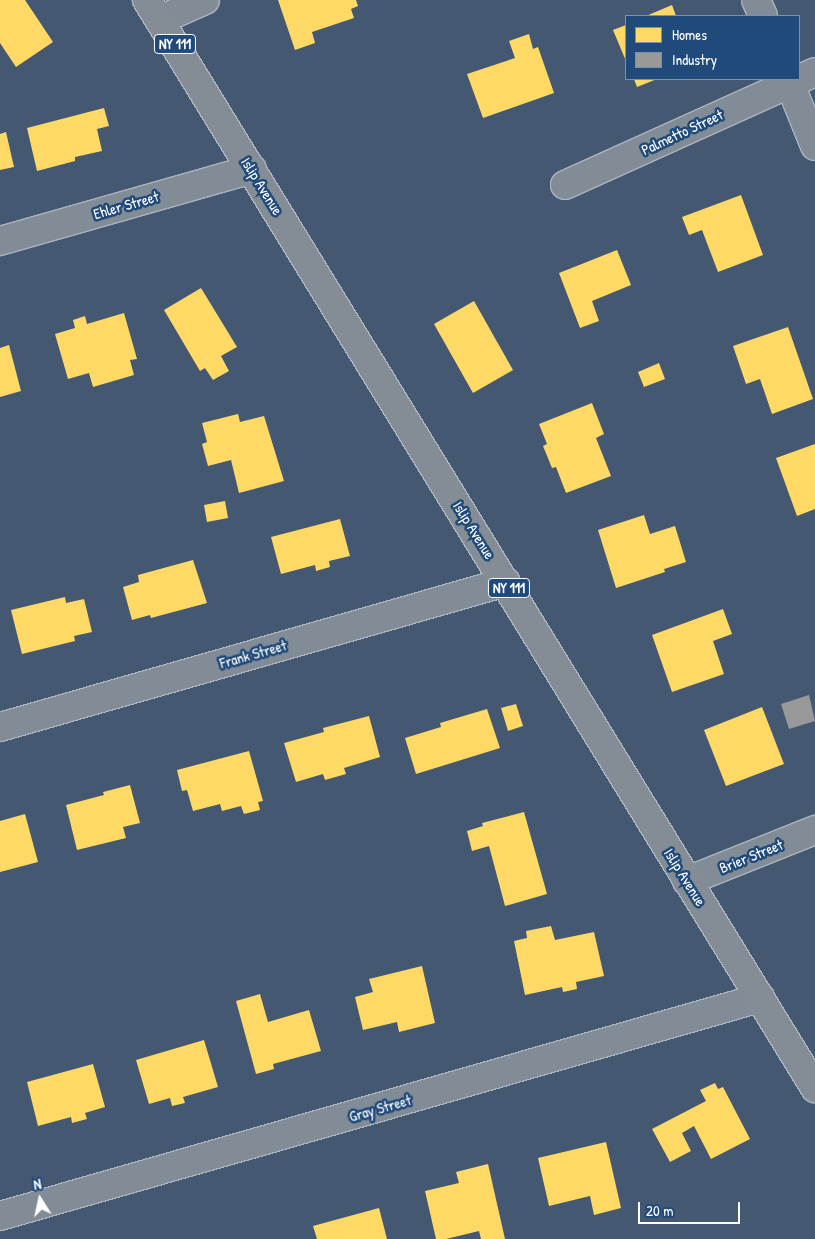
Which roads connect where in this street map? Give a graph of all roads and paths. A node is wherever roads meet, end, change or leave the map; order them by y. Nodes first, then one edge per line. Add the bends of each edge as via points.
1 (205, 0) edge
2 (756, 0) edge
3 (154, 10) edge
4 (762, 15) edge
5 (815, 72) edge
6 (800, 77) edge
7 (788, 81) edge
8 (815, 146) edge
9 (252, 169) junction
10 (565, 186) dead end
11 (0, 241) edge
12 (506, 582) junction
13 (0, 727) edge
14 (815, 830) edge
15 (687, 881) junction
16 (760, 998) junction
17 (815, 1088) edge
18 (0, 1216) edge

1 - 3 street
2 - 4 street
3 - 9 main road, Islip Avenue / NY 111
5 - 6 street, Palmetto Street
7 - 8 street
7 - 10 street, Palmetto Street
9 - 11 street, Ehler Street
9 - 12 main road, Islip Avenue / NY 111
12 - 13 street, Frank Street
12 - 15 main road, Islip Avenue / NY 111
14 - 15 street, Brier Street
15 - 16 main road, Islip Avenue / NY 111
16 - 17 main road, Islip Avenue / NY 111
16 - 18 street, Gray Street

